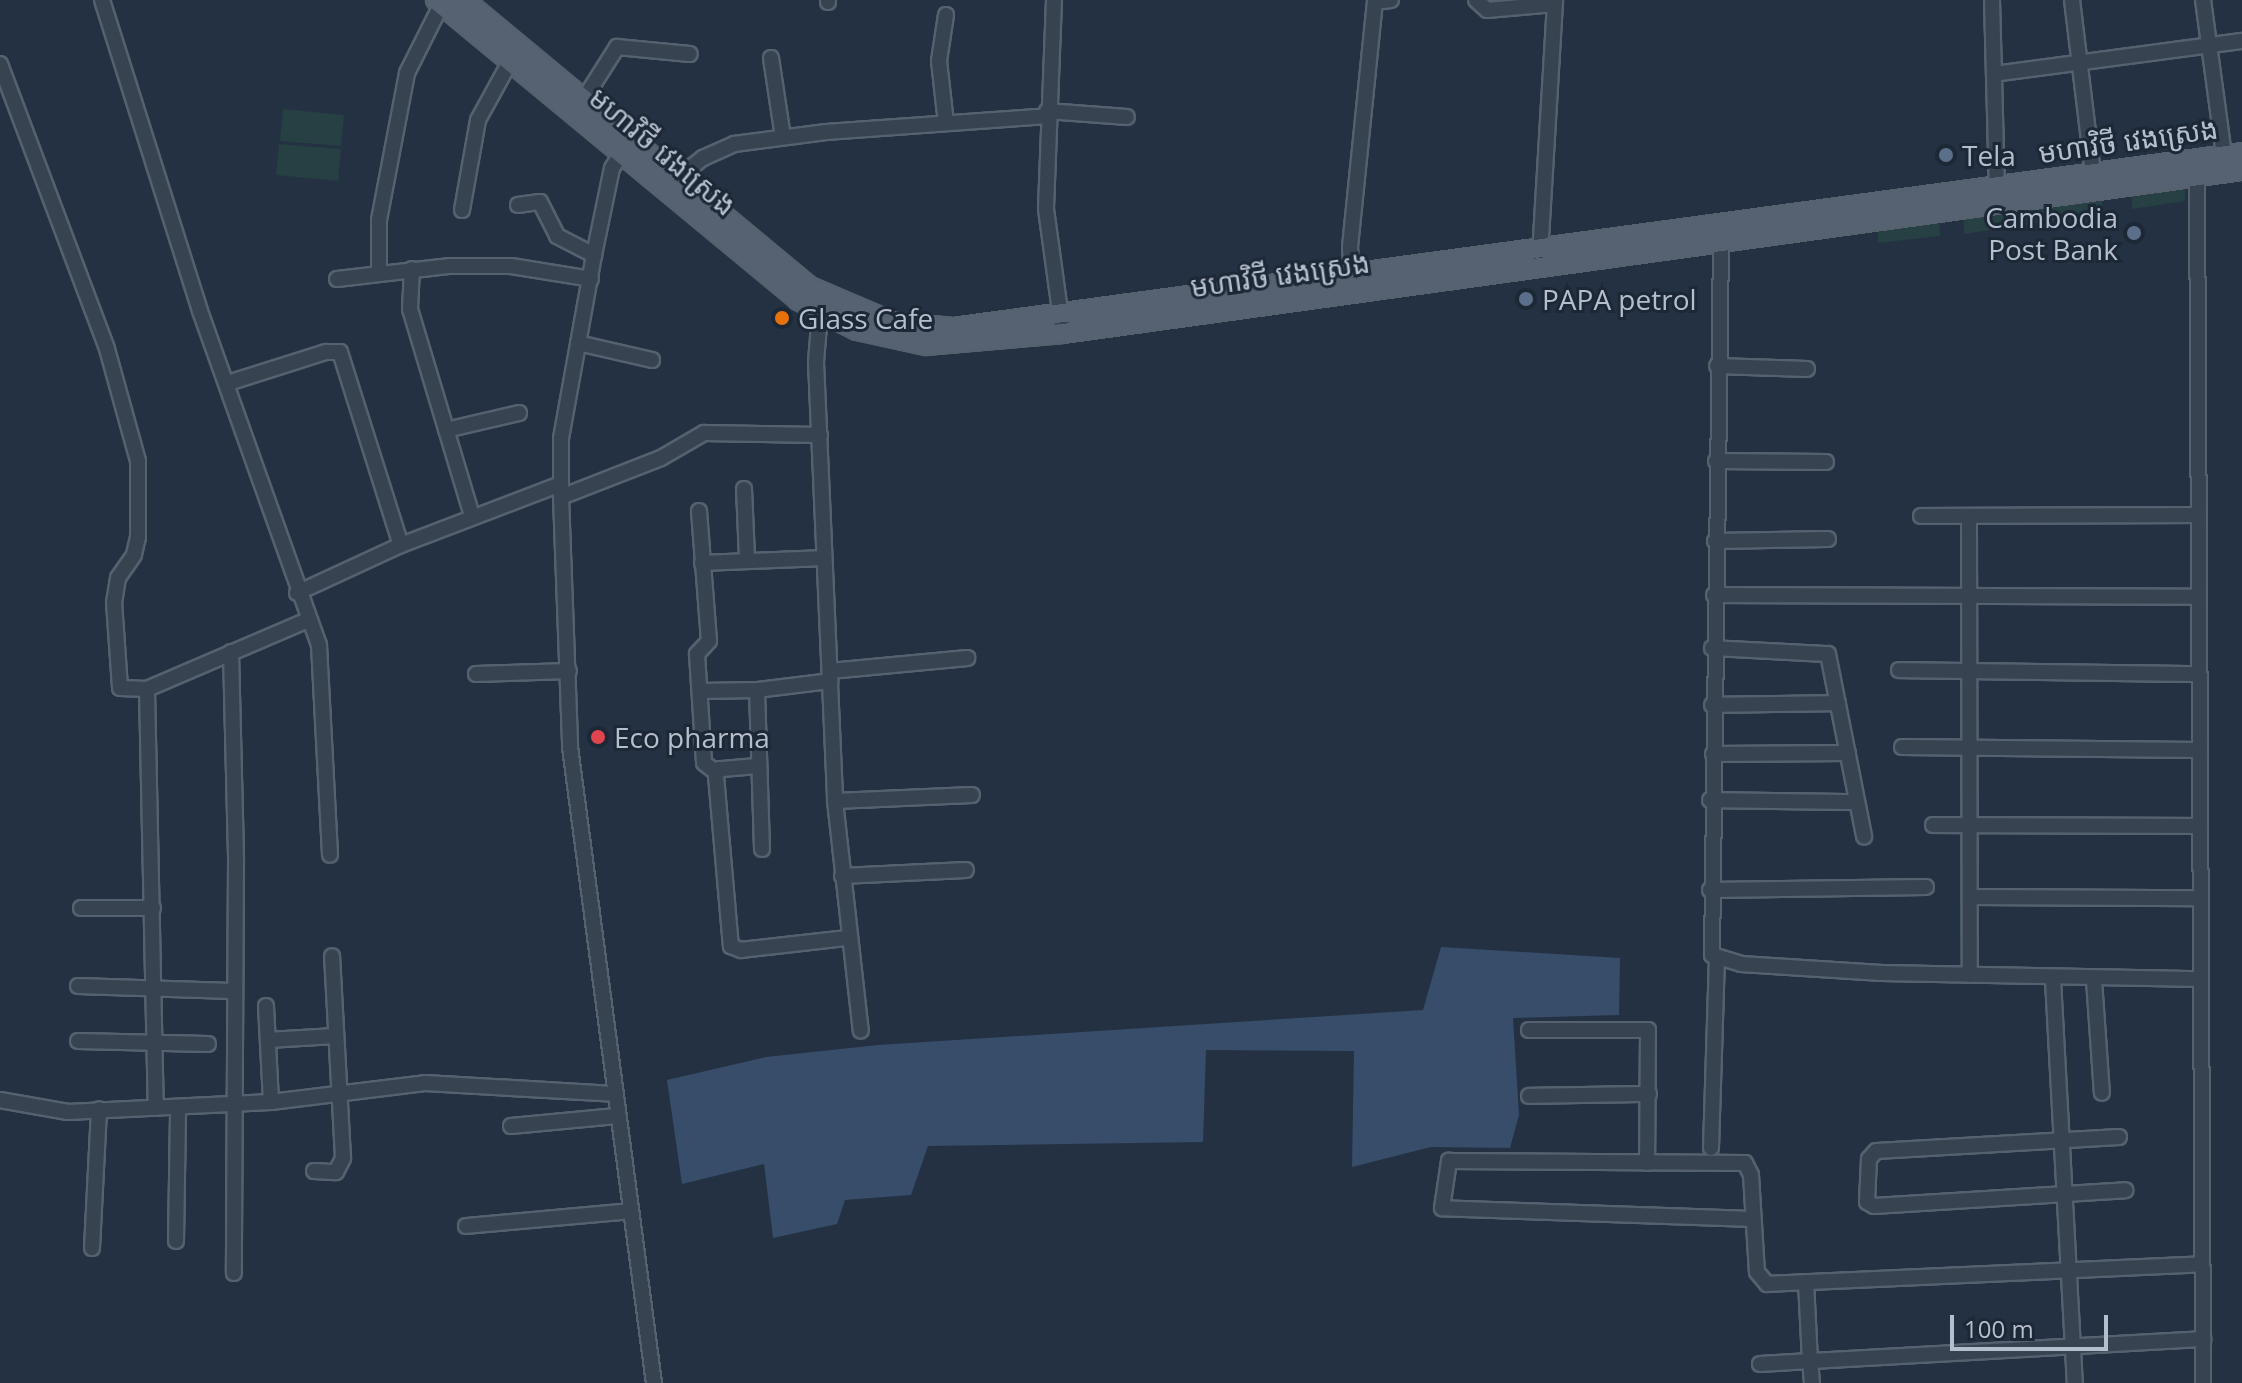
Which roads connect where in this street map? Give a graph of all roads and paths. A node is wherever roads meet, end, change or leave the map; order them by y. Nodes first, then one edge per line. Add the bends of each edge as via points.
1 (102, 0) edge
2 (464, 0) edge
3 (1054, 0) edge
4 (1391, 0) edge
5 (1476, 0) edge
6 (1992, 0) edge
7 (2072, 0) edge
8 (2203, 0) edge
9 (1375, 1) edge
10 (439, 2) edge
11 (1555, 2) edge
12 (946, 15) dead end
13 (2242, 41) edge
14 (2209, 45) junction
15 (690, 54) dead end
16 (771, 58) dead end
17 (511, 60) junction
18 (2079, 63) junction
19 (0, 64) edge
20 (1994, 74) junction
21 (584, 99) junction
22 (1047, 114) junction
23 (1127, 117) dead end
24 (946, 123) junction
25 (783, 137) junction
26 (626, 146) junction
27 (2233, 154) edge
28 (2242, 170) edge
29 (2093, 174) junction
30 (2197, 177) junction
31 (678, 178) junction
32 (1997, 195) junction
33 (518, 205) dead end
34 (462, 210) dead end
35 (1822, 220) junction
36 (1721, 242) junction
37 (594, 255) junction
38 (1540, 258) junction
39 (412, 269) junction
40 (379, 272) junction
41 (1352, 276) junction
42 (337, 279) dead end
43 (591, 279) junction
44 (820, 313) junction
45 (1061, 324) junction
46 (578, 343) junction
47 (652, 360) dead end
48 (1717, 366) junction
49 (1807, 369) dead end
50 (228, 383) junction
51 (519, 413) dead end
52 (446, 430) junction
53 (820, 435) junction
54 (1716, 461) junction
55 (1826, 462) dead end
56 (744, 489) dead end
57 (561, 490) junction
58 (699, 511) dead end
59 (2199, 515) junction
60 (472, 516) junction
61 (1921, 516) dead end
62 (1969, 517) junction
63 (1828, 539) dead end
64 (1715, 541) junction
65 (401, 545) junction
66 (824, 558) junction
67 (747, 559) junction
68 (702, 563) junction
69 (297, 593) junction
70 (1714, 595) junction
71 (1971, 595) junction
72 (2199, 597) junction
73 (308, 620) junction
74 (1712, 648) junction
75 (231, 652) junction
76 (967, 658) dead end
77 (1899, 670) dead end
78 (1972, 670) junction
79 (569, 671) junction
80 (476, 674) dead end
81 (2199, 674) junction
82 (830, 676) junction
83 (147, 689) junction
84 (757, 690) junction
85 (701, 691) junction
86 (1838, 703) junction
87 (1712, 705) junction
88 (1902, 747) dead end
89 (1972, 747) junction
90 (2200, 750) junction
91 (1848, 753) junction
92 (1713, 754) junction
93 (757, 766) junction
94 (717, 773) junction
95 (972, 795) dead end
96 (1710, 800) junction
97 (835, 801) junction
98 (1857, 802) junction
99 (1933, 825) dead end
100 (1972, 825) junction
101 (2200, 826) junction
102 (1864, 836) dead end
103 (762, 849) dead end
104 (330, 855) dead end
105 (966, 870) dead end
106 (842, 876) junction
107 (1926, 887) dead end
108 (1710, 890) junction
109 (1972, 897) junction
110 (2200, 898) junction
111 (81, 908) dead end
112 (153, 908) junction
113 (847, 938) junction
114 (332, 956) dead end
115 (1717, 959) junction
116 (1970, 975) junction
117 (2201, 979) junction
118 (2053, 980) junction
119 (2094, 980) junction
120 (78, 986) dead end
121 (154, 989) junction
122 (232, 991) junction
123 (266, 1006) dead end
124 (1529, 1030) dead end
125 (861, 1031) dead end
126 (335, 1036) junction
127 (268, 1040) junction
128 (78, 1041) dead end
129 (208, 1044) dead end
130 (155, 1045) junction
131 (2102, 1093) dead end
132 (337, 1094) junction
133 (614, 1094) junction
134 (1649, 1094) junction
135 (1529, 1096) dead end
136 (0, 1100) edge
137 (271, 1102) junction
138 (233, 1104) junction
139 (178, 1107) junction
140 (156, 1108) junction
141 (99, 1109) junction
142 (617, 1116) junction
143 (511, 1126) dead end
144 (2119, 1137) dead end
145 (2063, 1141) junction
146 (1711, 1148) dead end
147 (1647, 1163) junction
148 (314, 1171) dead end
149 (2125, 1190) dead end
150 (2065, 1192) junction
151 (630, 1211) junction
152 (1753, 1219) junction
153 (466, 1226) dead end
154 (176, 1241) dead end
155 (92, 1248) dead end
156 (2202, 1264) junction
157 (2069, 1267) junction
158 (234, 1273) dead end
159 (1806, 1282) junction
160 (2203, 1339) junction
161 (2074, 1344) junction
162 (1810, 1361) junction
163 (1760, 1364) dead end
164 (654, 1383) edge
165 (1812, 1383) edge
166 (2075, 1383) edge
167 (2203, 1383) edge

1 - 50 street via 130,102
2 - 21 main road, មហាវិថី វេងស្រេង
3 - 22 street
4 - 9 street
5 - 11 street via 1487,10
6 - 20 street
7 - 18 street
8 - 14 street
9 - 41 street via 1350,247
10 - 17 main road, មហាវិថី វេងស្រេង
10 - 40 street via 407,73 379,220
11 - 38 street
12 - 24 street via 939,61
13 - 14 street
14 - 18 street
14 - 27 street
15 - 21 street via 617,47
16 - 25 street
17 - 26 main road, មហាវិថី វេងស្រេង
17 - 34 street via 478,120
18 - 20 street
18 - 29 street
19 - 83 street via 133,432 138,537 134,555 118,578 115,655 120,688
20 - 32 street
21 - 26 main road, មហាវិថី វេងស្រេង
22 - 23 street
22 - 24 street
22 - 45 street via 1046,209
24 - 25 street
25 - 31 street via 720,149
26 - 31 main road, មហាវិថី វេងស្រេង
26 - 37 street via 606,189
26 - 44 main road, មហាវិថី វេងស្រេង
27 - 29 main road, មហាវិថី វេងស្រេង
28 - 30 main road, មហាវិថី វេងស្រេង
29 - 32 main road, មហាវិថី វេងស្រេង
30 - 32 main road, មហាវិថី វេងស្រេង
30 - 59 street
31 - 45 main road, មហាវិថី វេងស្រេង via 810,287 860,313 953,328
32 - 35 main road, មហាវិថី វេងស្រេង
33 - 37 street via 540,202 557,236
35 - 36 main road, មហាវិថី វេងស្រេង
35 - 38 main road, មហាវិថី វេងស្រេង
36 - 38 main road, មហាវិថី វេងស្រេង
36 - 48 street
37 - 43 street
38 - 41 main road, មហាវិថី វេងស្រេង
38 - 45 main road, មហាវិថី វេងស្រេង
39 - 40 street
39 - 43 street via 511,266
39 - 52 street via 410,309
40 - 42 street
41 - 45 main road, មហាវិថី វេងស្រេង
43 - 46 street
44 - 45 main road, មហាវិថី វេងស្រេង via 879,336 926,345
44 - 53 street
46 - 47 street
46 - 57 street via 561,439
48 - 49 street
48 - 54 street
50 - 65 street via 340,352
50 - 69 street
51 - 52 street
52 - 60 street
53 - 57 street via 704,433 661,458
53 - 66 street
54 - 55 street
54 - 64 street
56 - 67 street
57 - 60 street
57 - 79 street
58 - 68 street
59 - 62 street
59 - 72 street
60 - 65 street
61 - 62 street
62 - 71 street
63 - 64 street
64 - 70 street
65 - 69 street
66 - 67 street
66 - 82 street
67 - 68 street
68 - 85 street via 709,641 697,654
69 - 73 street
70 - 71 street
70 - 74 street
71 - 72 street
71 - 78 street
72 - 81 street
73 - 75 street
73 - 104 street via 319,645
74 - 86 street via 1821,650 1828,654
74 - 87 street
75 - 83 street
75 - 122 street via 236,829
76 - 82 street
77 - 78 street
78 - 81 street
78 - 89 street
79 - 80 street
79 - 133 street via 571,759
81 - 90 street
82 - 84 street
82 - 97 street
83 - 112 street
84 - 85 street
84 - 93 street
85 - 94 street via 704,763
86 - 87 street
86 - 91 street
87 - 92 street
88 - 89 street
89 - 90 street
89 - 100 street
90 - 101 street
91 - 92 street
91 - 98 street
92 - 96 street
93 - 94 street
93 - 103 street
94 - 113 street via 734,949
95 - 97 street
96 - 98 street
96 - 108 street
97 - 106 street
98 - 102 street
99 - 100 street
100 - 101 street
100 - 109 street
101 - 110 street
105 - 106 street
106 - 113 street
107 - 108 street
108 - 115 street via 1709,948
109 - 110 street
109 - 116 street
110 - 117 street
111 - 112 street
112 - 121 street
113 - 125 street
114 - 126 street
115 - 116 street
115 - 146 street
116 - 118 street
117 - 119 street
117 - 156 street
118 - 119 street
118 - 145 street
119 - 131 street
120 - 121 street
121 - 122 street
121 - 130 street
122 - 138 street
123 - 127 street
124 - 134 street via 1645,1027
126 - 127 street
126 - 132 street
127 - 137 street
128 - 130 street
129 - 130 street
130 - 140 street
132 - 133 street via 425,1083
132 - 137 street
132 - 148 street via 341,1166 336,1172
133 - 142 street
134 - 135 street
134 - 147 street
136 - 141 street via 68,1112
137 - 138 street
138 - 139 street
138 - 158 street
139 - 140 street
139 - 154 street
140 - 141 street
141 - 155 street
142 - 143 street
142 - 151 street
144 - 145 street
145 - 150 street
145 - 150 street via 1876,1151 1869,1159 1867,1202 1874,1206
147 - 152 street via 1745,1163 1750,1168
147 - 152 street via 1449,1161 1442,1208
149 - 150 street
150 - 157 street
151 - 153 street
151 - 164 street
152 - 159 street via 1761,1280
156 - 157 street
156 - 160 street
157 - 159 street
157 - 161 street
159 - 162 street
160 - 161 street
160 - 167 street
161 - 162 street
161 - 166 street
162 - 163 street
162 - 165 street

